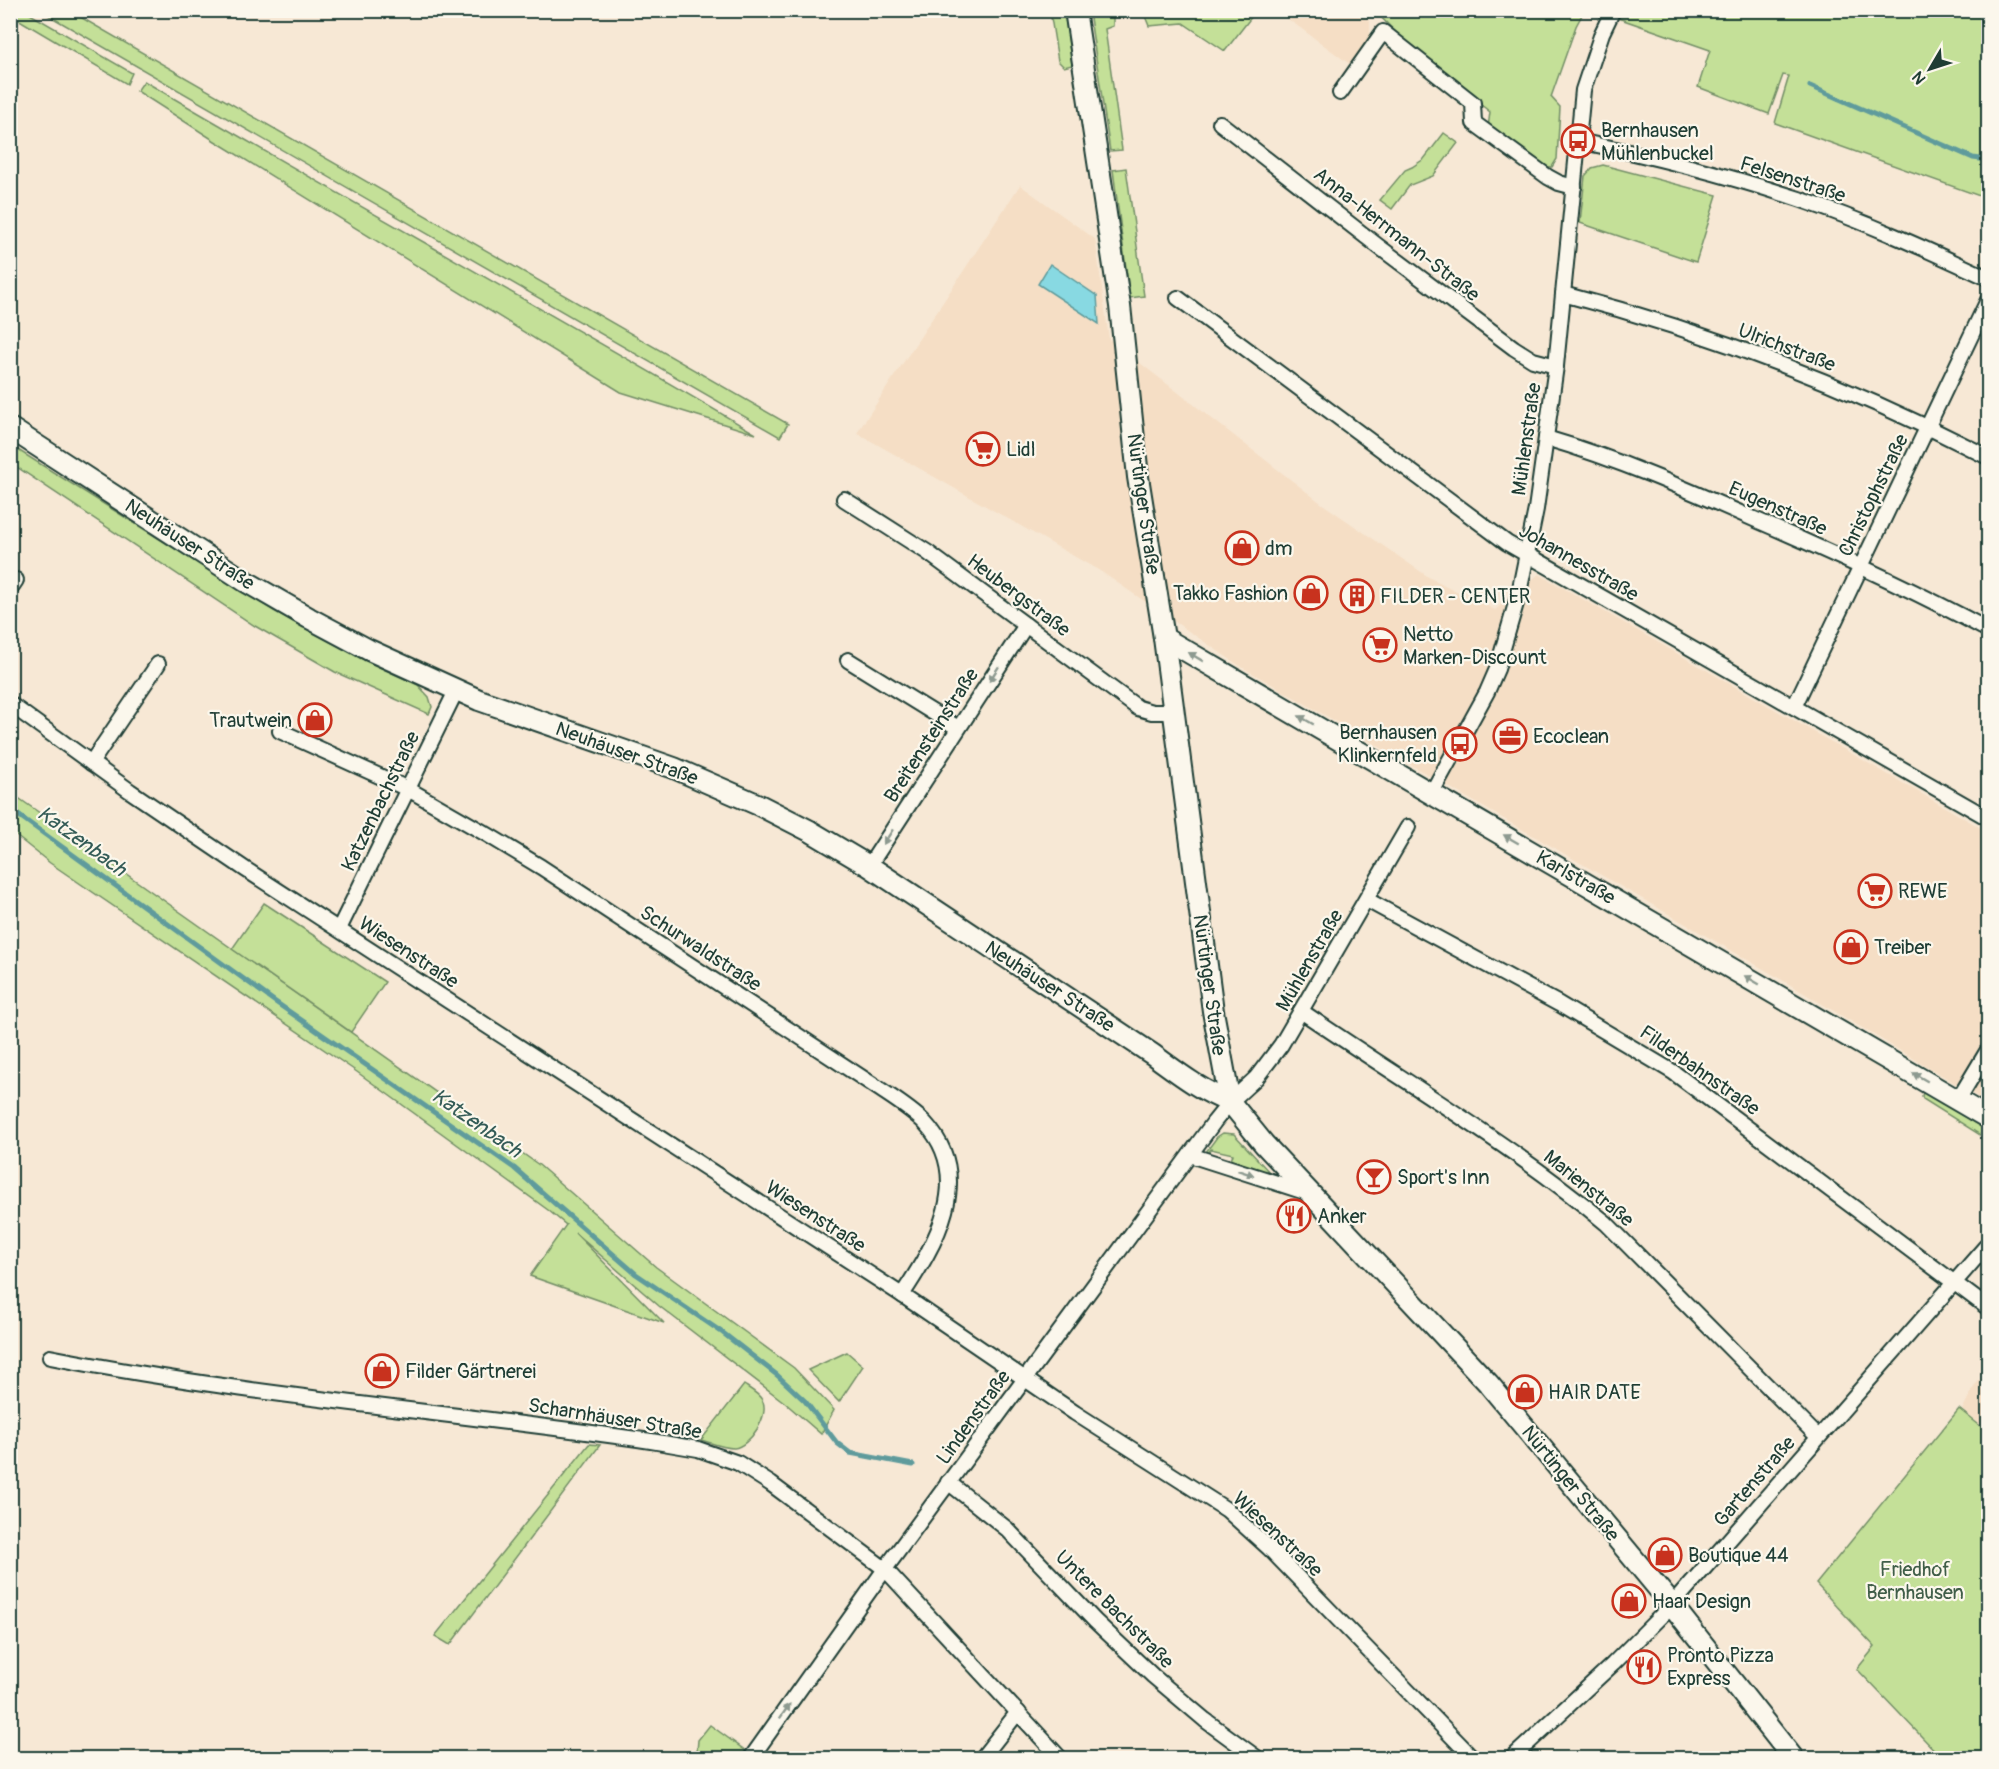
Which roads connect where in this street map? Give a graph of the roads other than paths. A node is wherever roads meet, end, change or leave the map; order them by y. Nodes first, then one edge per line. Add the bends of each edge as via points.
1 (1075, 10) edge
2 (1613, 10) edge
3 (1340, 93) dead end
4 (1220, 123) dead end
5 (1578, 141) junction
6 (1574, 187) junction
7 (1989, 278) edge
8 (1563, 294) junction
9 (1178, 298) dead end
10 (1989, 300) edge
11 (1556, 366) junction
12 (1928, 427) junction
13 (10, 428) edge
14 (1546, 438) junction
15 (1989, 457) edge
16 (844, 499) dead end
17 (1528, 556) junction
18 (1861, 567) junction
19 (1026, 625) junction
20 (1989, 630) edge
21 (1164, 638) junction
22 (848, 660) dead end
23 (158, 664) dead end
24 (456, 691) junction
25 (10, 704) edge
26 (1794, 707) junction
27 (1172, 712) junction
28 (958, 728) junction
29 (280, 731) dead end
30 (92, 763) junction
31 (408, 789) junction
32 (1431, 794) junction
33 (1989, 818) edge
34 (1408, 827) dead end
35 (869, 866) junction
36 (1367, 900) junction
37 (339, 929) junction
38 (1301, 1011) junction
39 (1989, 1050) edge
40 (1958, 1100) junction
41 (1230, 1102) junction
42 (1989, 1118) edge
43 (1190, 1155) junction
44 (1312, 1194) junction
45 (1989, 1244) edge
46 (1954, 1282) junction
47 (902, 1295) junction
48 (1989, 1308) edge
49 (50, 1357) dead end
50 (1025, 1379) junction
51 (1818, 1437) junction
52 (948, 1482) junction
53 (885, 1569) junction
54 (1672, 1605) junction
55 (1018, 1712) junction
56 (751, 1758) edge
57 (982, 1758) edge
58 (1060, 1758) edge
59 (1257, 1758) edge
60 (1473, 1758) edge
61 (1512, 1758) edge
62 (1793, 1758) edge

1 - 21 main road, Nürtinger Straße via 1120,306 1138,477
2 - 5 street, Mühlenstraße via 1583,90
3 - 6 street via 1383,32 1473,103 1474,123 1548,177
4 - 11 street, Anna-Herrmann-Straße via 1514,348 1533,360
5 - 6 street, Mühlenstraße
5 - 7 street, Felsenstraße via 1799,199 1899,237
6 - 8 street, Mühlenstraße
8 - 11 street, Mühlenstraße
8 - 12 street, Ulrichstraße via 1731,346
9 - 17 street, Johannesstraße
10 - 12 street, Christophstraße
11 - 14 street, Mühlenstraße
12 - 15 street, Ulrichstraße
12 - 18 street, Christophstraße
13 - 24 main road, Neuhäuser Straße via 278,600 369,650
14 - 17 street, Mühlenstraße
14 - 18 street, Eugenstraße via 1628,465
16 - 19 street, Heubergstraße via 927,552
17 - 26 street, Johannesstraße
17 - 32 street, Mühlenstraße via 1497,669
18 - 20 street, Eugenstraße
18 - 26 street, Christophstraße
19 - 27 street, Heubergstraße via 1138,708
19 -> 28 street, Breitensteinstraße
21 - 27 main road, Nürtinger Straße
32 -> 21 main road, Karlstraße
22 - 28 street
23 - 30 street
24 - 31 street, Katzenbachstraße
24 - 35 main road, Neuhäuser Straße via 704,780 784,817
25 - 30 street, Wiesenstraße
26 - 33 street, Johannesstraße
27 - 41 main road, Nürtinger Straße via 1213,1011
28 -> 35 street, Breitensteinstraße
29 - 31 street, Schurwaldstraße
30 - 37 street, Wiesenstraße
31 - 37 street, Katzenbachstraße
31 - 47 street, Schurwaldstraße via 541,867 889,1096 925,1124 938,1141 946,1162 948,1200 936,1240
40 -> 32 main road, Karlstraße
34 - 36 street, Mühlenstraße
35 - 41 main road, Neuhäuser Straße via 1188,1080
36 - 38 street, Mühlenstraße
36 - 46 street, Filderbahnstraße via 1559,1004 1665,1067
37 - 47 street, Wiesenstraße
38 - 41 street, Mühlenstraße via 1268,1064
38 - 51 street, Marienstraße via 1577,1199 1606,1223
39 - 40 street
40 - 42 main road, Karlstraße
41 - 43 street, Lindenstraße
41 - 44 main road, Nürtinger Straße
43 -> 44 street
43 - 50 street, Lindenstraße
44 - 54 main road, Nürtinger Straße via 1488,1383
45 - 46 street, Gartenstraße
46 - 48 street, Filderbahnstraße
46 - 51 street, Gartenstraße
47 - 50 street, Wiesenstraße
49 - 53 street, Scharnhäuser Straße via 130,1373 698,1449 754,1472
50 - 52 street, Lindenstraße
50 - 60 street, Wiesenstraße via 1203,1494 1250,1529
51 - 54 street, Gartenstraße
52 - 53 street, Lindenstraße
52 - 59 street, Untere Bachstraße via 1007,1528 1145,1669
53 - 55 street, Scharnhäuser Straße
56 -> 53 street, Lindenstraße
54 - 61 street, Gartenstraße
54 - 62 main road, Nürtinger Straße
55 - 57 street
55 - 58 street, Scharnhäuser Straße

